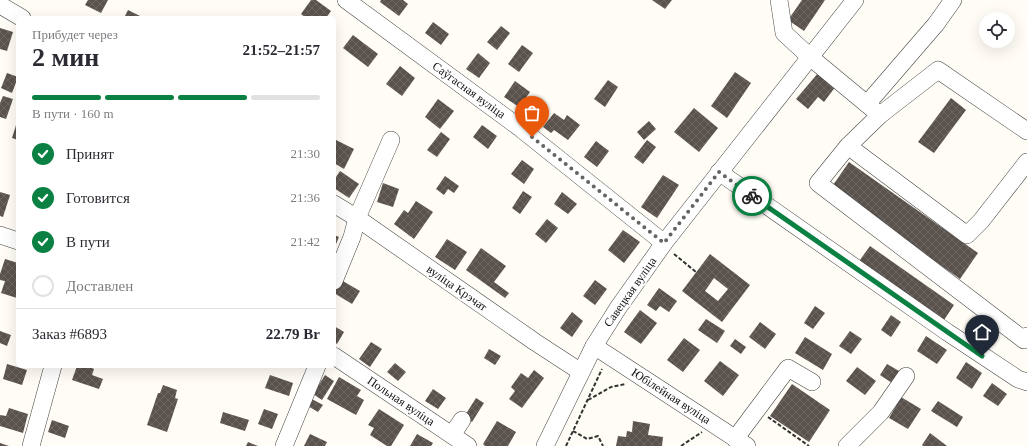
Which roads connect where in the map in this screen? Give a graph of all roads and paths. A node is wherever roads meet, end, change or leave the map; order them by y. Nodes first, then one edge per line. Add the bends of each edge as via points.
1 (346, 0) edge
2 (779, 0) edge
3 (855, 0) edge
4 (953, 0) edge
5 (0, 5) edge
6 (19, 16) edge
7 (810, 57) junction
8 (867, 104) junction
9 (880, 115) junction
10 (1027, 131) edge
11 (391, 140) dead end
12 (848, 146) junction
13 (1027, 162) edge
14 (719, 172) junction
15 (336, 205) edge
16 (357, 218) junction
17 (0, 235) edge
18 (16, 240) edge
19 (668, 248) junction
20 (696, 272) dead end
21 (336, 276) edge
22 (1027, 336) edge
23 (594, 346) junction
24 (336, 357) edge
25 (52, 368) edge
26 (316, 368) edge
27 (602, 369) dead end
28 (581, 372) junction
29 (906, 376) dead end
30 (812, 382) dead end
31 (1027, 382) edge
32 (611, 387) dead end
33 (588, 400) junction
34 (756, 410) junction
35 (462, 420) dead end
36 (705, 430) dead end
37 (573, 431) junction
38 (452, 435) junction
39 (741, 442) edge
40 (31, 446) edge
41 (284, 446) edge
42 (468, 446) edge
43 (545, 446) edge
44 (566, 446) edge
45 (603, 446) edge
46 (682, 446) edge
47 (810, 446) edge
48 (847, 446) edge

1 - 19 street, Саўгасная вуліца via 520,128
2 - 7 street via 784,33
3 - 7 street, Савецкая вуліца
4 - 8 street via 936,24
5 - 6 street
7 - 8 street
7 - 14 street, Савецкая вуліца
8 - 9 street
9 - 10 street via 938,70
9 - 12 street
11 - 16 street
12 - 13 street via 967,235
12 - 22 street via 818,183 1024,340
14 - 19 street, Савецкая вуліца
14 - 31 street via 947,332 1018,379
15 - 16 street, вуліца Крэчат
16 - 21 street
16 - 28 street, вуліца Крэчат
17 - 18 street
19 - 20 path
19 - 23 street, Савецкая вуліца via 618,308
23 - 28 street, Савецкая вуліца
23 - 39 street, Юбілейная вуліца
24 - 38 street, Польная вуліца
25 - 40 street
26 - 41 street
27 - 33 path
28 - 43 street, Савецкая вуліца
29 - 48 street via 882,412
30 - 34 street via 788,368
32 - 33 path
33 - 37 path
34 - 39 street
34 - 47 path
35 - 38 street
36 - 46 path
37 - 44 path
37 - 45 path via 588,439 598,436
38 - 42 street, Польная вуліца

